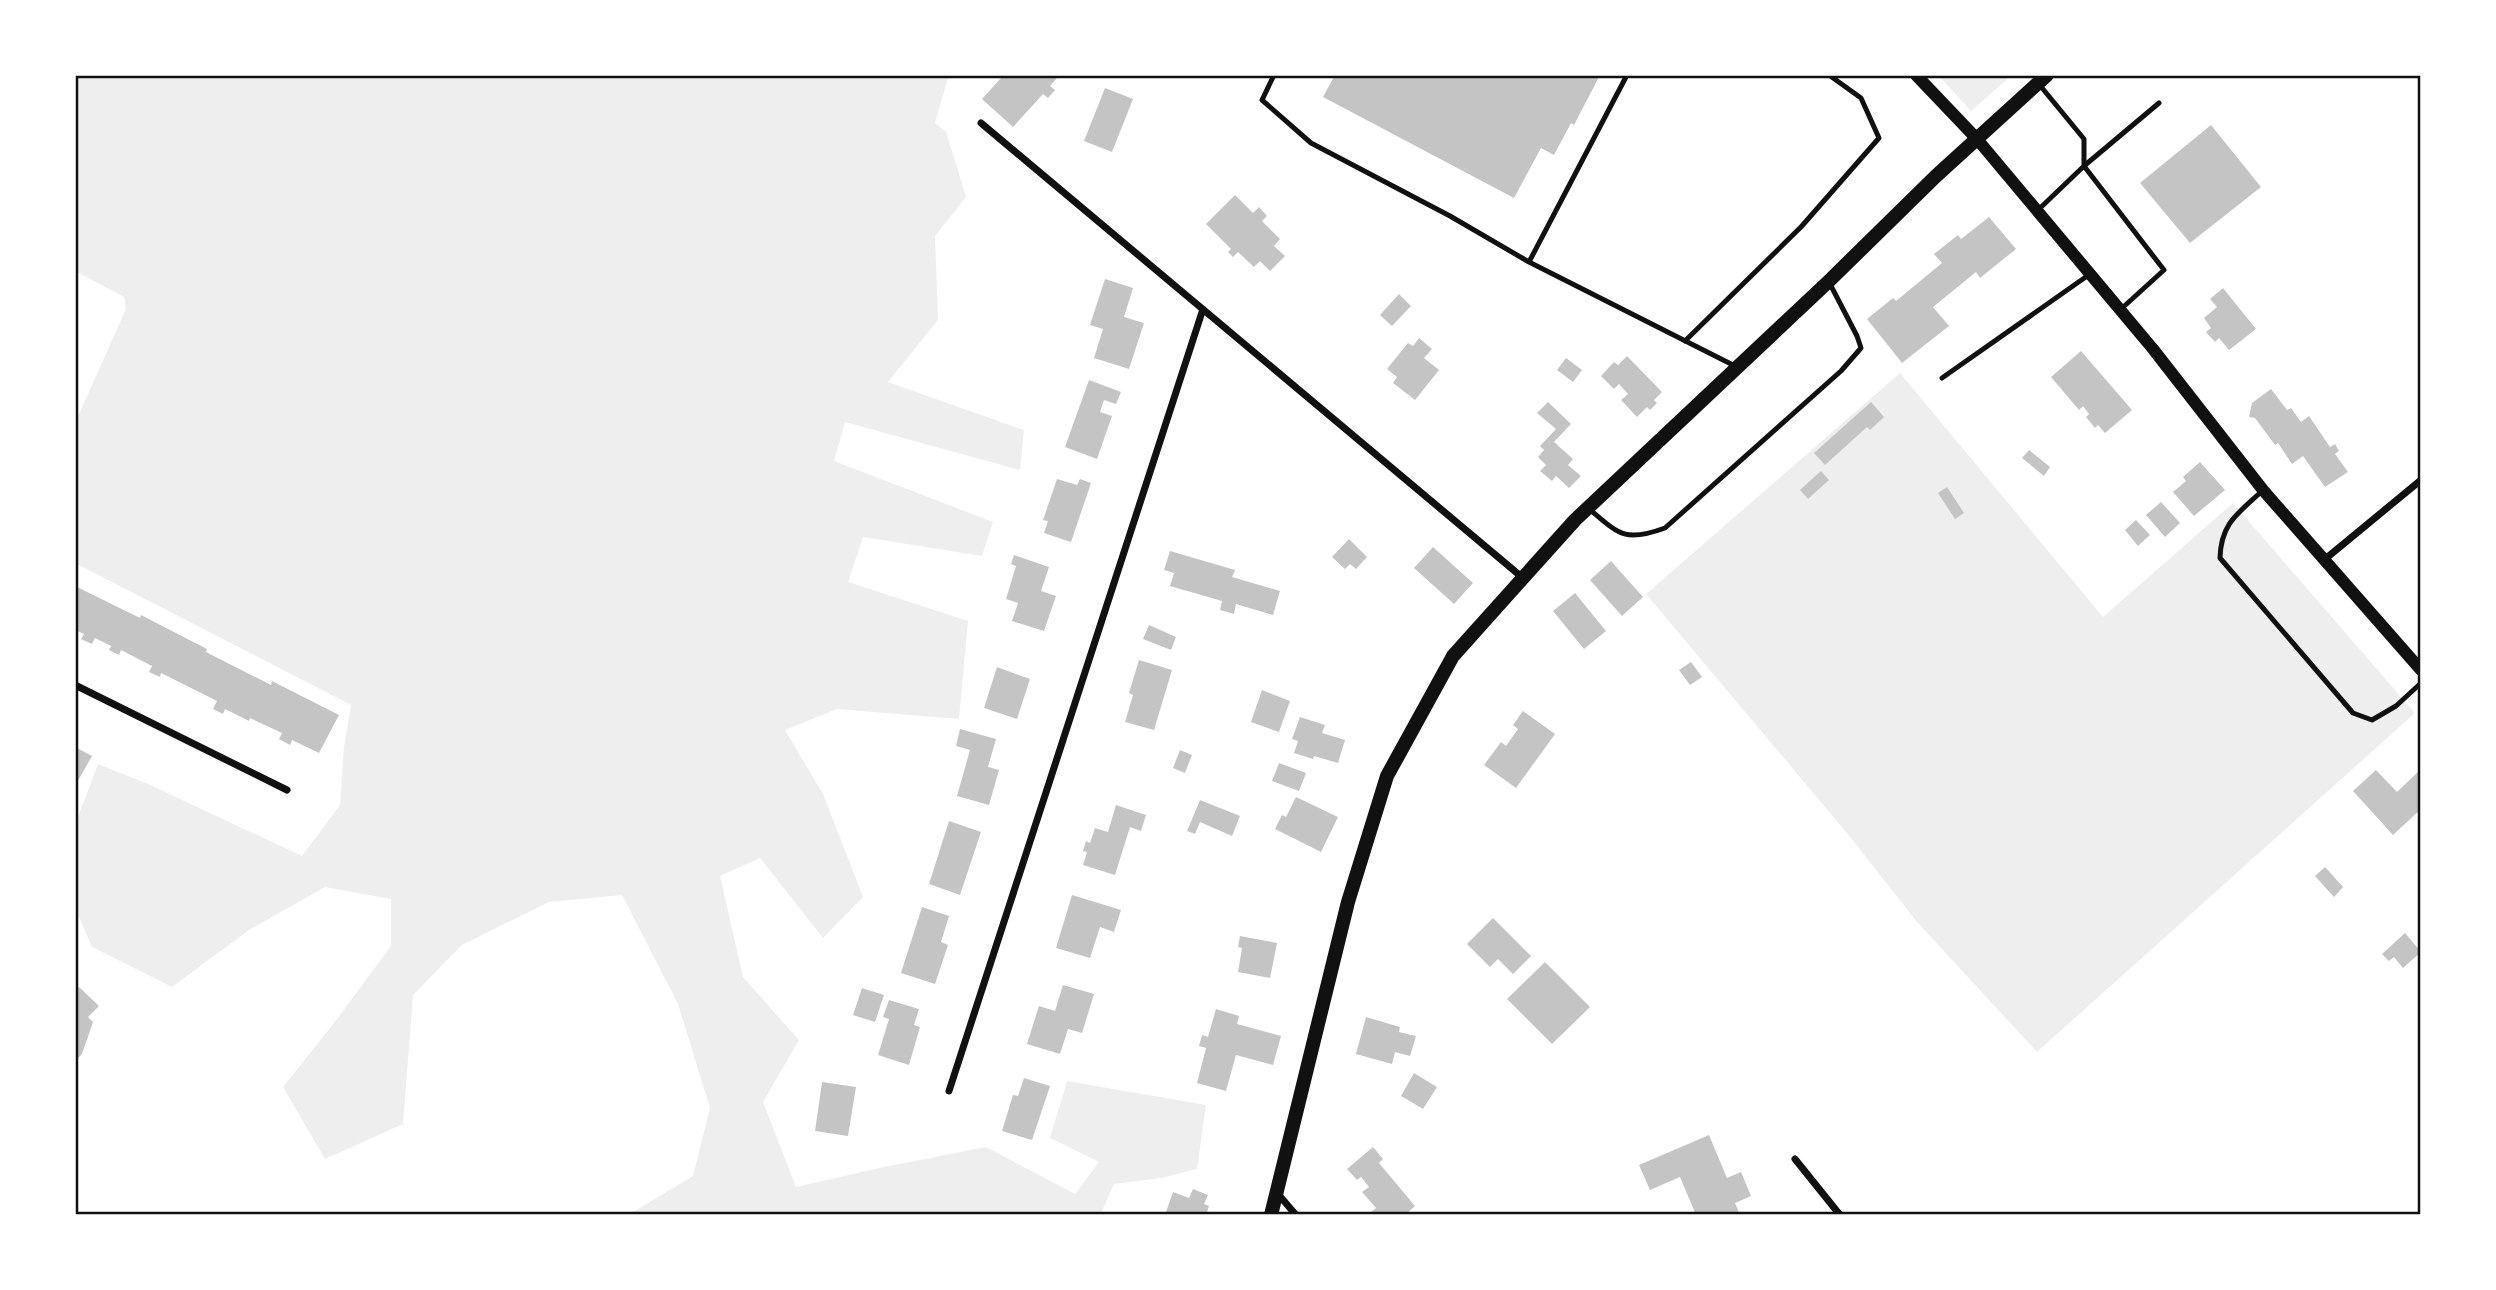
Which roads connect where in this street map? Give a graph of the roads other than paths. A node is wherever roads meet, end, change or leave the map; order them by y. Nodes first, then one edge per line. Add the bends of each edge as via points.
1 (1274, 75) edge
2 (1627, 75) edge
3 (1829, 75) edge
4 (1916, 75) edge
5 (2043, 79) edge
6 (2159, 103) dead end
7 (981, 123) dead end
8 (1977, 139) junction
9 (2084, 166) junction
10 (2037, 211) junction
11 (1529, 262) junction
12 (2090, 274) junction
13 (1829, 281) junction
14 (1203, 309) junction
15 (2120, 310) junction
16 (1685, 341) junction
17 (1736, 366) junction
18 (1942, 378) dead end
19 (2421, 480) edge
20 (2263, 490) junction
21 (1588, 508) junction
22 (2324, 560) junction
23 (1523, 578) junction
24 (2421, 670) edge
25 (2421, 683) edge
26 (75, 685) edge
27 (287, 790) dead end
28 (949, 1091) dead end
29 (1795, 1159) dead end
30 (1278, 1194) junction
31 (1271, 1215) edge
32 (1296, 1215) edge
33 (1840, 1215) edge

1 - 11 lane via 1262,100 1311,143
2 - 11 lane
3 - 16 lane via 1861,98 1879,138 1801,228
4 - 8 street
5 - 8 main road
5 - 9 lane via 2084,139
6 - 9 lane
7 - 14 street
8 - 10 street
8 - 13 main road
9 - 10 lane
9 - 15 lane via 2164,270
10 - 12 street
11 - 16 lane
12 - 15 street
12 - 18 lane
13 - 17 main road
13 - 21 lane via 1861,348 1841,371 1665,528 1642,536 1619,534
14 - 23 street
14 - 28 street
15 - 20 street
16 - 17 lane
17 - 21 main road
19 - 22 street
20 - 22 street
20 - 25 lane via 2230,521 2220,538 2220,558 2354,713 2372,720
21 - 23 main road
22 - 24 street
23 - 30 main road via 1453,656 1387,776 1348,902
26 - 27 street
29 - 33 street
30 - 31 main road
30 - 32 street

